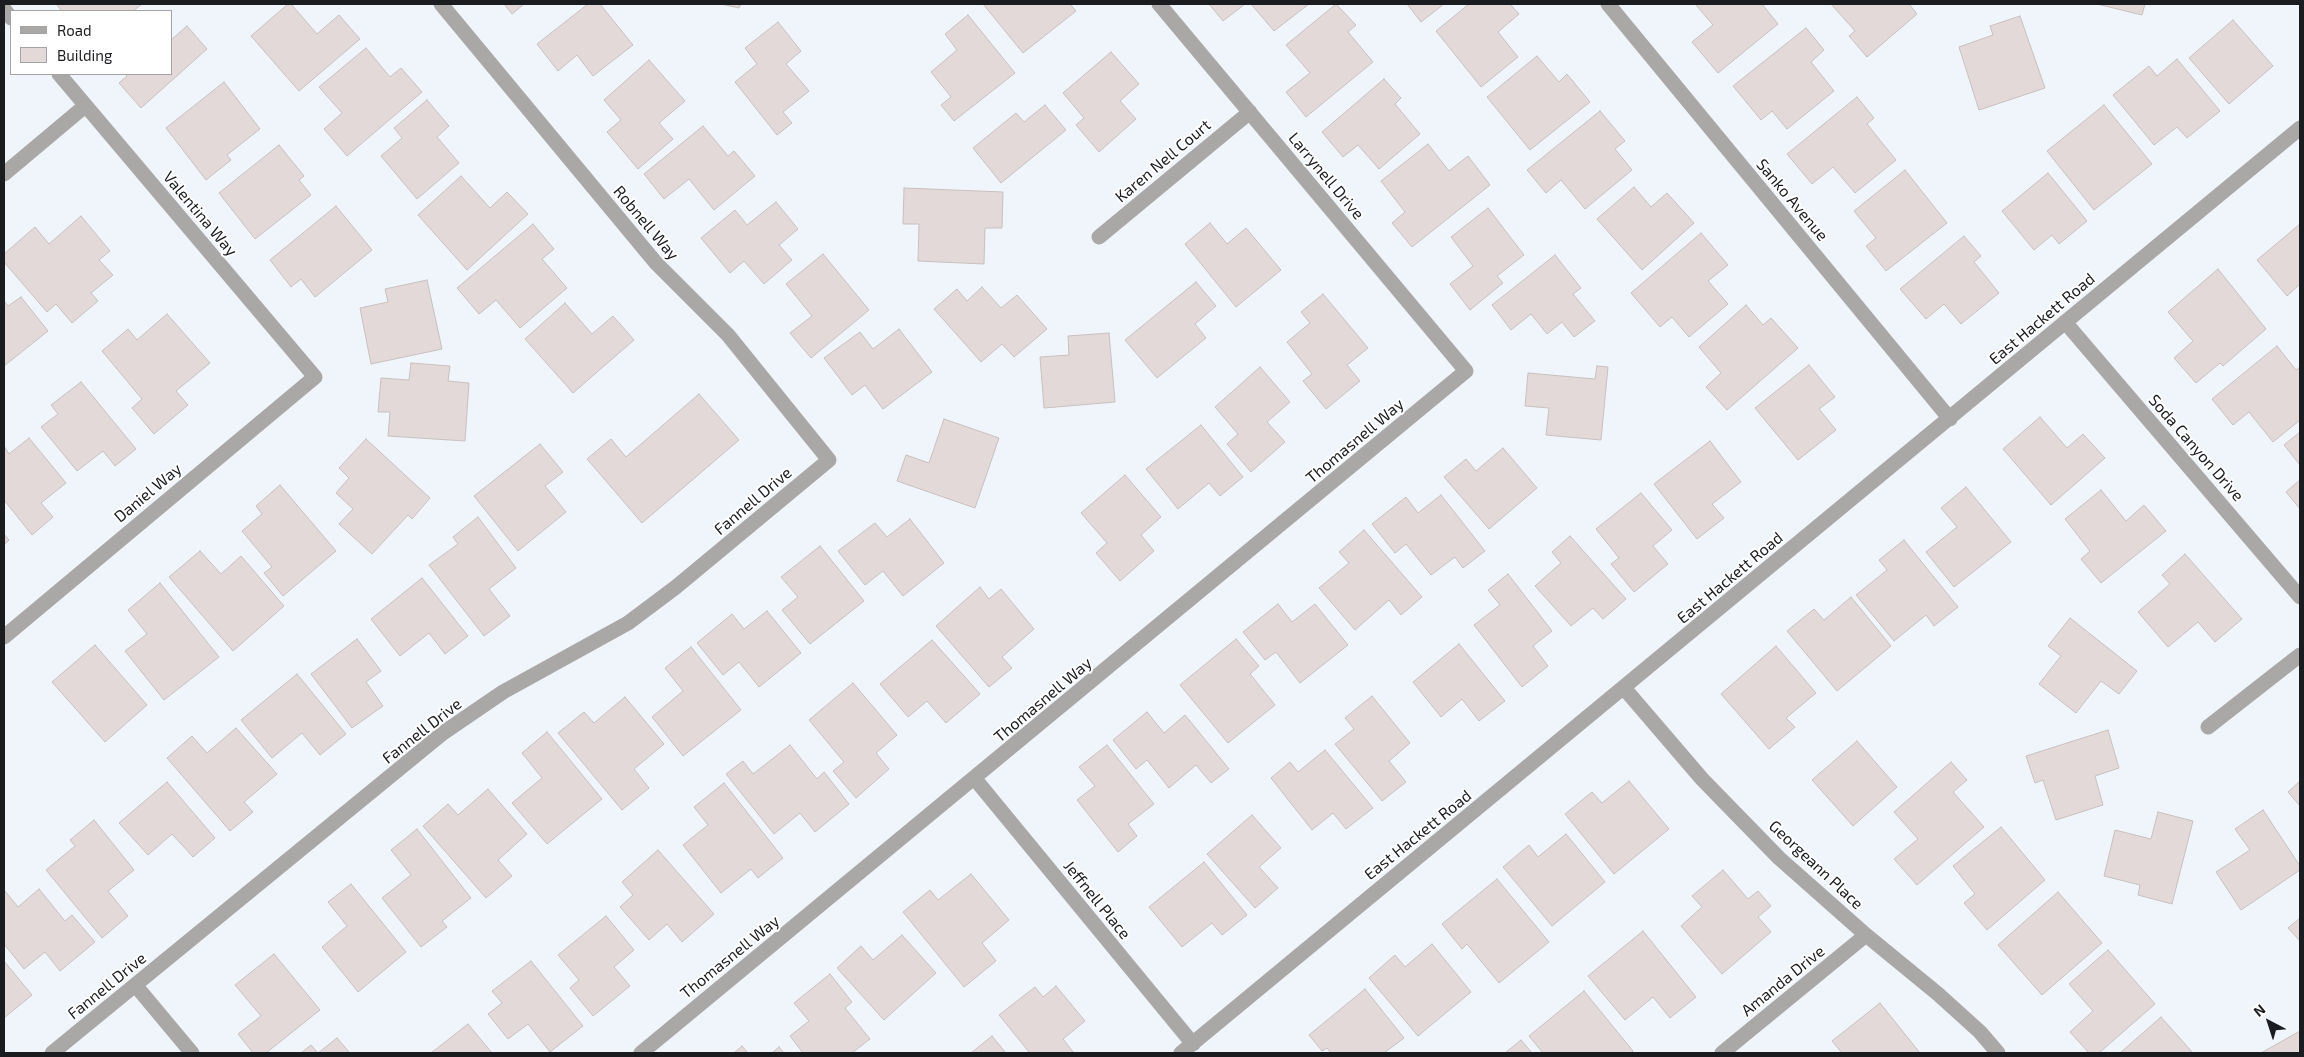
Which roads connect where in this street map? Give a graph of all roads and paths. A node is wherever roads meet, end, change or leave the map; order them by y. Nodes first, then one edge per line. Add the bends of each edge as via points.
1 (441, 4) edge
2 (1159, 4) edge
3 (1608, 4) edge
4 (59, 75) edge
5 (86, 106) junction
6 (1250, 112) junction
7 (2300, 128) edge
8 (4, 174) edge
9 (1099, 237) dead end
10 (2065, 322) junction
11 (1466, 371) joint
12 (315, 377) joint
13 (1950, 419) junction
14 (829, 460) joint
15 (2300, 597) edge
16 (4, 637) edge
17 (2300, 655) edge
18 (1624, 688) junction
19 (2208, 727) dead end
20 (975, 779) junction
21 (1866, 935) junction
22 (136, 986) junction
23 (1187, 1048) edge
24 (52, 1053) edge
25 (192, 1053) edge
26 (641, 1053) edge
27 (1722, 1053) edge
28 (1998, 1053) edge

1 - 14 street, Robnell Way via 656,264 728,335
2 - 6 street, Larrynell Drive
3 - 13 street, Sanko Avenue
4 - 5 street, Valentina Way
5 - 8 street
5 - 12 street, Valentina Way
6 - 9 street, Karen Nell Court
6 - 11 street, Larrynell Drive
7 - 10 street, East Hackett Road
10 - 13 street, East Hackett Road
10 - 15 street, Soda Canyon Drive
11 - 20 street, Thomasnell Way
12 - 16 street, Daniel Way
13 - 18 street, East Hackett Road
14 - 22 street, Fannell Drive via 628,623 503,692 443,733
17 - 19 street
18 - 21 street, Georgeann Place via 1702,779 1780,858
18 - 23 street, East Hackett Road
20 - 23 street, Jeffnell Place
20 - 26 street, Thomasnell Way
21 - 27 street, Amanda Drive
21 - 28 street, Georgeann Place via 1945,1000
22 - 24 street, Fannell Drive
22 - 25 street

